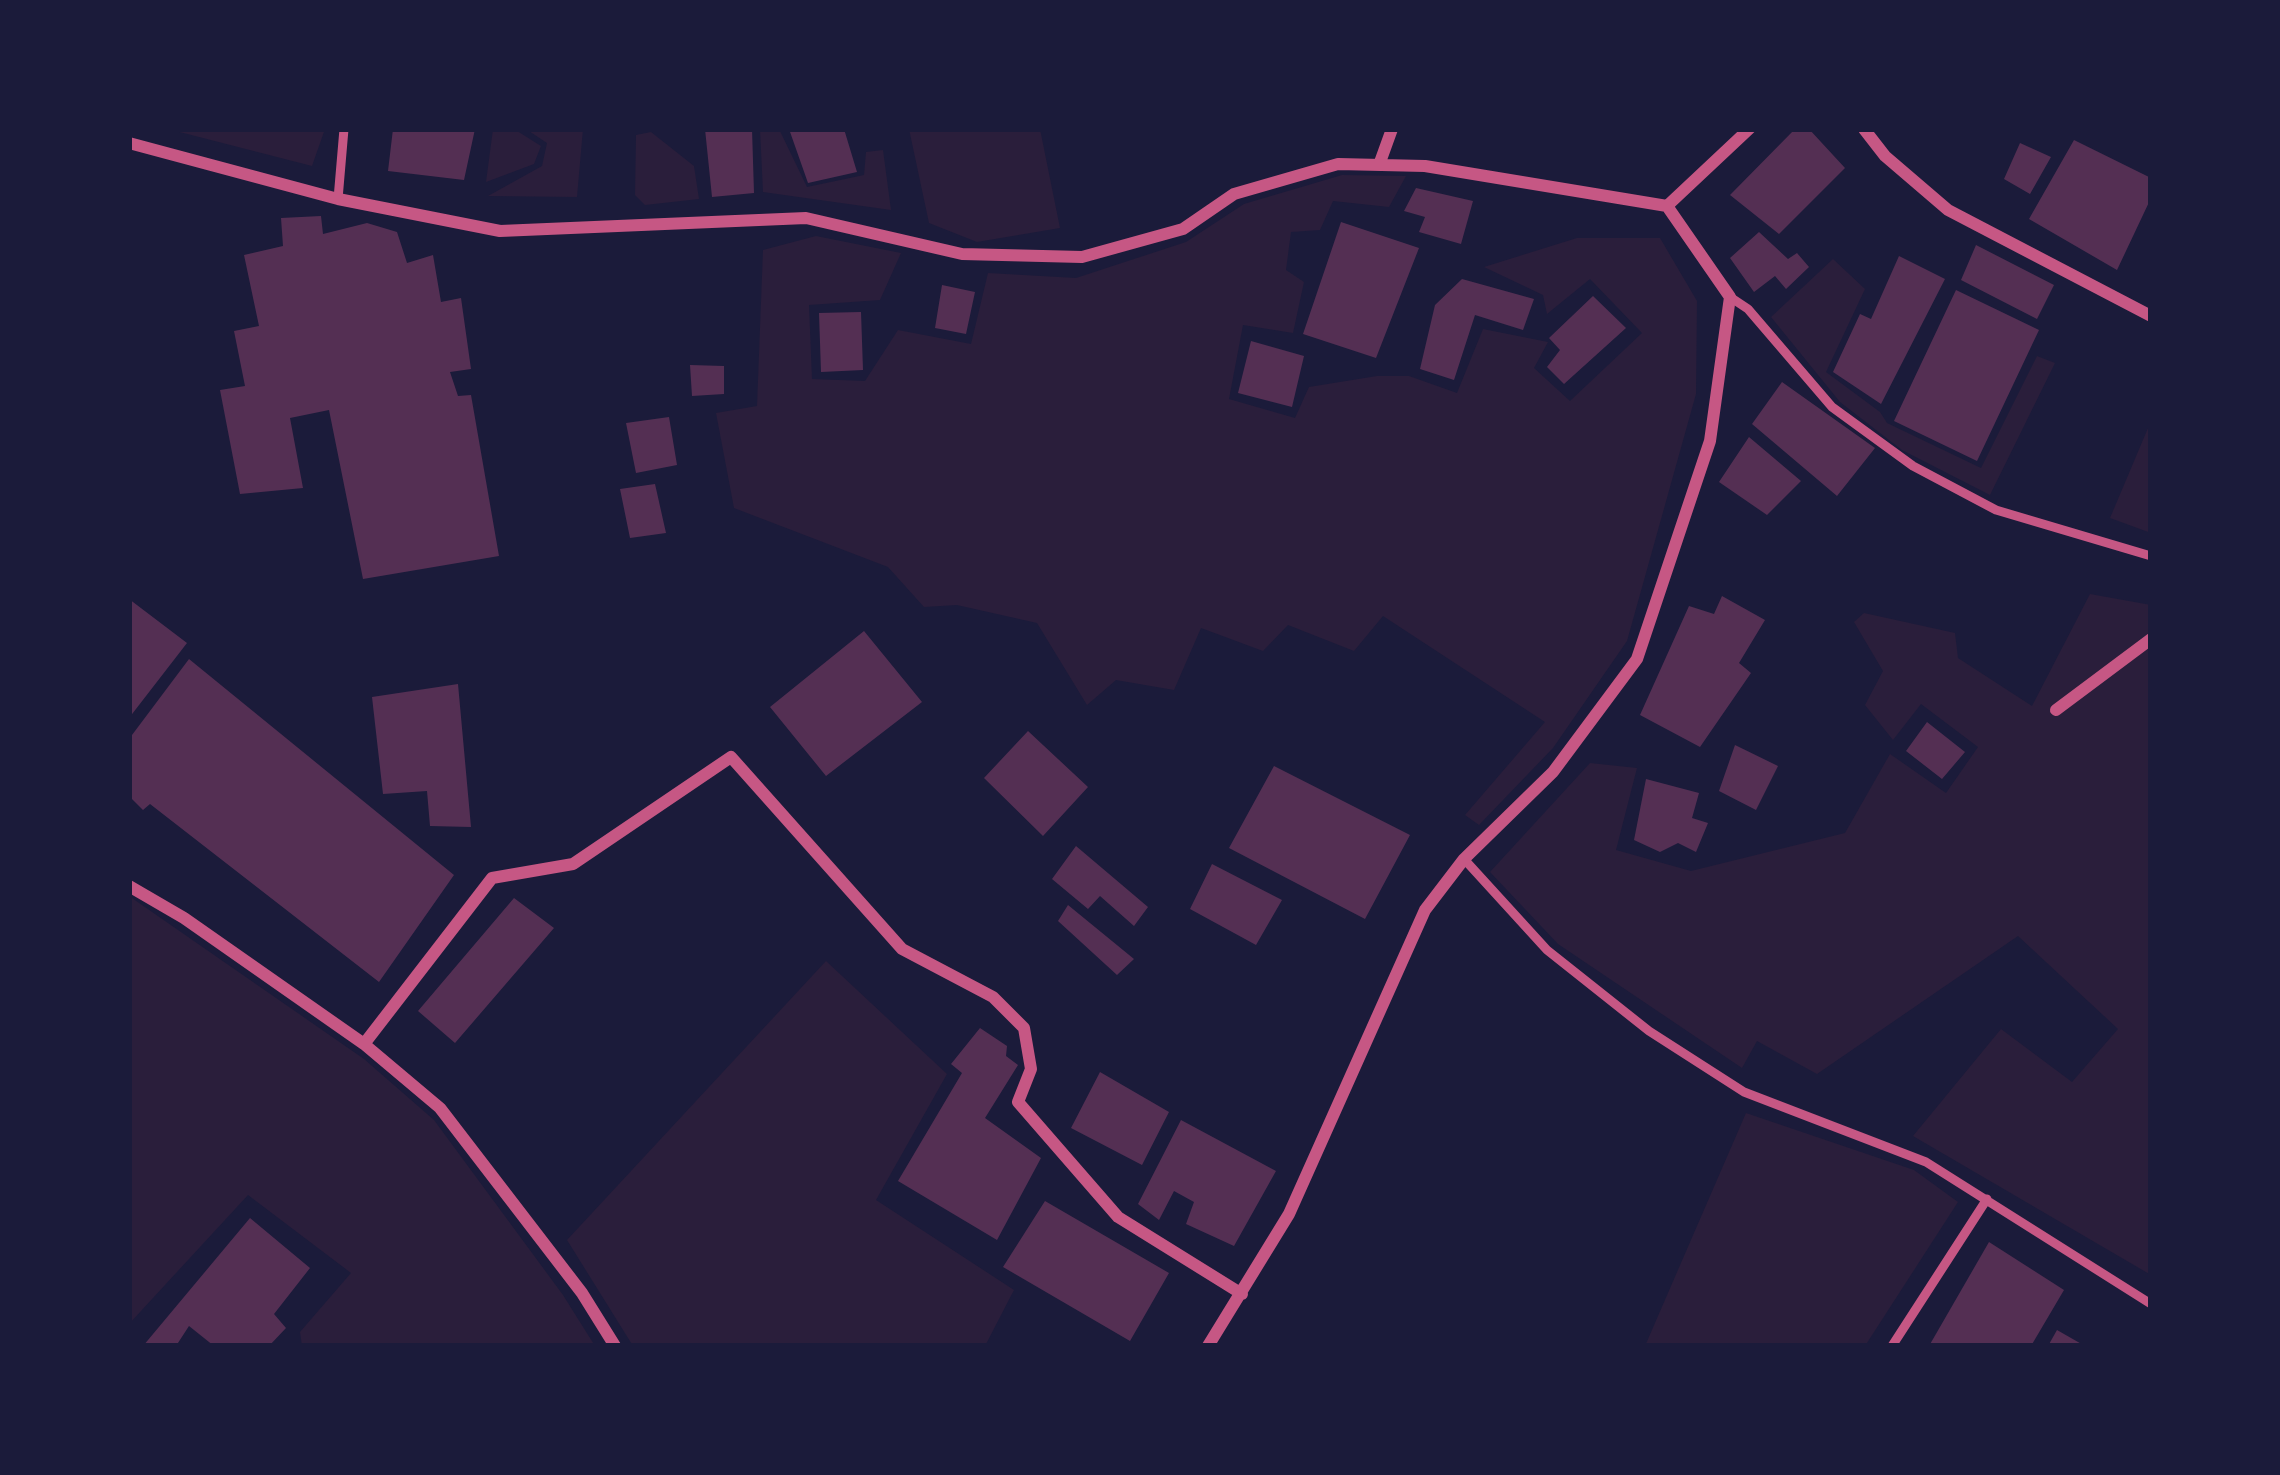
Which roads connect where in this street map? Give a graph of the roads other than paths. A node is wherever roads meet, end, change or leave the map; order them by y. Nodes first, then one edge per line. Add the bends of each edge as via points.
1 (344, 129) edge
2 (1392, 129) edge
3 (1749, 129) edge
4 (1864, 129) edge
5 (129, 143) edge
6 (1379, 165) junction
7 (338, 199) junction
8 (1667, 206) junction
9 (1730, 297) junction
10 (2151, 316) edge
11 (2151, 556) edge
12 (2151, 639) edge
13 (2056, 710) dead end
14 (1464, 859) junction
15 (129, 886) edge
16 (364, 1044) junction
17 (1987, 1199) junction
18 (1242, 1294) junction
19 (2151, 1304) edge
20 (615, 1346) edge
21 (1208, 1346) edge
22 (1892, 1346) edge

1 - 7 lane
2 - 6 street
3 - 8 street
4 - 10 street via 1948,210
5 - 7 street
6 - 7 street via 1339,164 1234,194 1183,229 1082,257 962,254 806,218 500,231
6 - 8 street
8 - 9 street
9 - 11 lane via 1832,406 1912,466 1996,510
9 - 14 street via 1710,442 1637,658 1553,772
12 - 13 street
14 - 17 lane via 1547,950 1649,1030 1744,1091 1927,1162
14 - 18 street via 1425,910 1289,1214
15 - 16 street
16 - 18 street via 492,878 573,863 731,757 902,949 992,997 1024,1028 1031,1069 1018,1102 1118,1217
16 - 20 street via 440,1108
17 - 19 lane
17 - 22 lane
18 - 21 street

